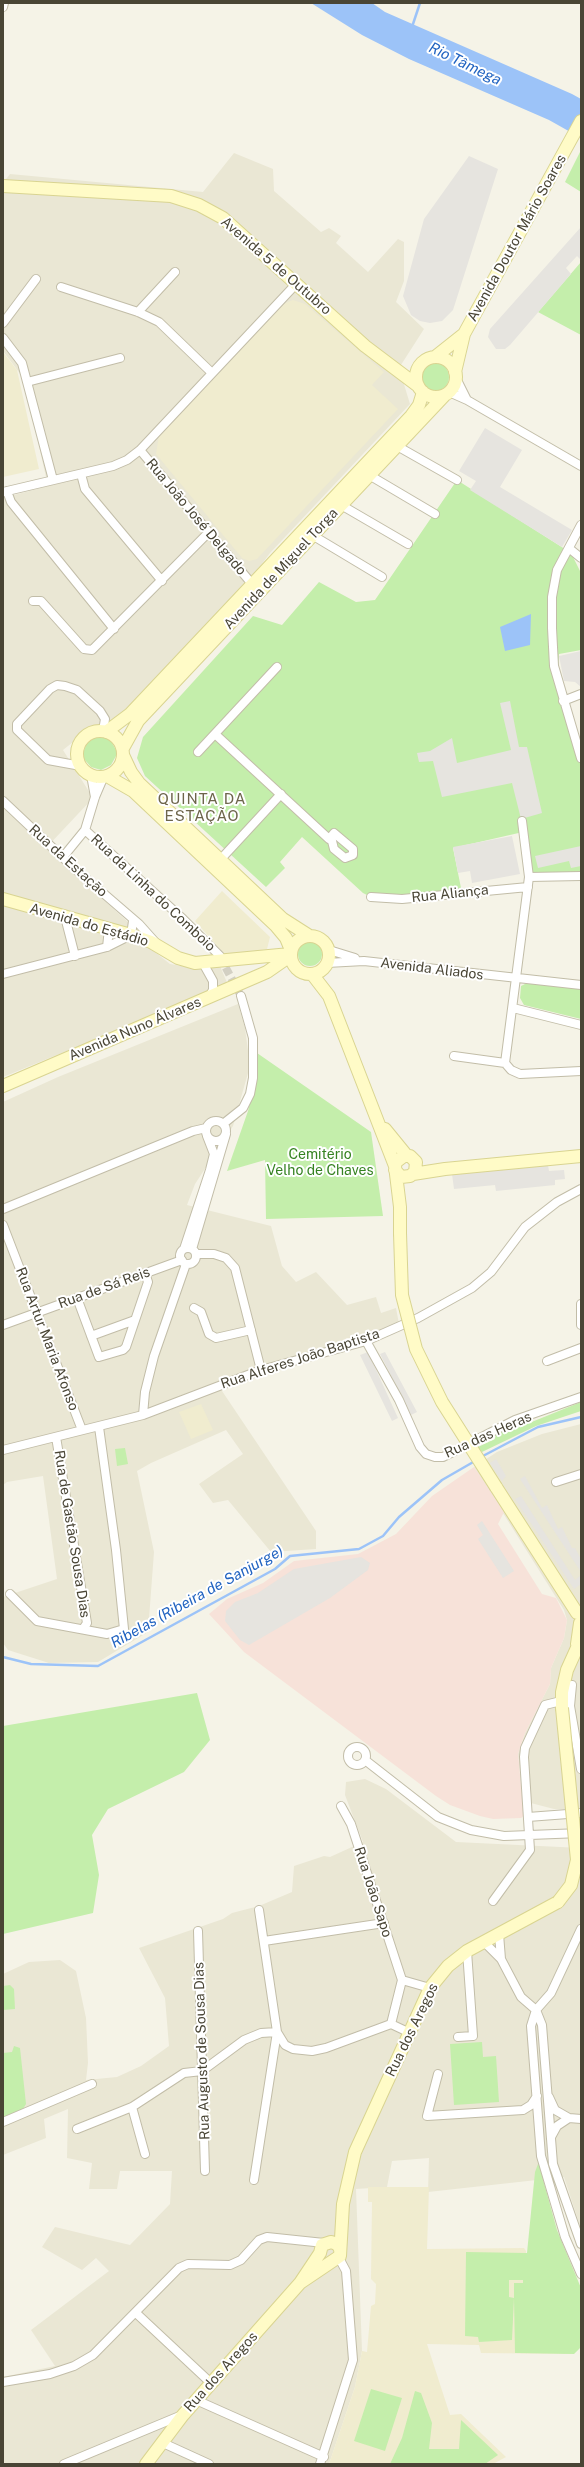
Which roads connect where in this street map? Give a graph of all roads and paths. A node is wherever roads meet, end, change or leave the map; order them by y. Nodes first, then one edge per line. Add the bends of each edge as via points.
1 (4, 3) edge
2 (3, 7) edge
3 (581, 121) edge
4 (3, 186) edge
5 (175, 272) dead end
6 (36, 279) dead end
7 (297, 283) junction
8 (61, 287) dead end
9 (138, 312) junction
10 (3, 323) edge
11 (464, 334) junction
12 (3, 338) edge
13 (120, 358) dead end
14 (429, 359) junction
15 (390, 365) junction
16 (212, 373) junction
17 (455, 375) junction
18 (27, 382) junction
19 (421, 389) junction
20 (447, 393) junction
21 (467, 400) junction
22 (397, 446) junction
23 (140, 450) junction
24 (581, 466) edge
25 (81, 474) junction
26 (369, 475) junction
27 (53, 480) junction
28 (457, 480) dead end
29 (5, 492) edge
30 (341, 505) junction
31 (435, 514) dead end
32 (581, 525) edge
33 (209, 532) junction
34 (312, 535) junction
35 (408, 544) dead end
36 (570, 549) junction
37 (581, 558) edge
38 (382, 577) dead end
39 (162, 581) junction
40 (252, 584) junction
41 (33, 601) dead end
42 (114, 629) junction
43 (277, 667) dead end
44 (581, 694) edge
45 (563, 701) junction
46 (104, 731) junction
47 (215, 734) junction
48 (123, 752) junction
49 (198, 752) dead end
50 (581, 758) edge
51 (81, 766) junction
52 (91, 775) junction
53 (106, 776) junction
54 (281, 794) junction
55 (95, 797) junction
56 (3, 801) edge
57 (522, 821) dead end
58 (86, 830) junction
59 (329, 839) dead end
60 (62, 857) junction
61 (220, 860) junction
62 (581, 876) edge
63 (529, 877) junction
64 (528, 887) junction
65 (371, 897) dead end
66 (3, 899) edge
67 (65, 917) junction
68 (133, 921) junction
69 (109, 929) junction
70 (131, 935) junction
71 (308, 935) junction
72 (157, 945) junction
73 (107, 947) junction
74 (329, 950) junction
75 (75, 956) junction
76 (220, 956) tunnel mouth
77 (292, 957) junction
78 (364, 961) junction
79 (203, 963) junction
80 (325, 966) junction
81 (3, 974) edge
82 (312, 974) junction
83 (501, 978) junction
84 (516, 978) junction
85 (581, 985) edge
86 (515, 991) junction
87 (241, 996) tunnel mouth
88 (329, 996) junction
89 (209, 997) junction
90 (513, 1008) junction
91 (581, 1025) edge
92 (454, 1056) dead end
93 (505, 1063) junction
94 (581, 1071) edge
95 (3, 1086) edge
96 (379, 1120) junction
97 (223, 1124) junction
98 (207, 1132) junction
99 (226, 1134) junction
100 (581, 1156) edge
101 (411, 1158) junction
102 (395, 1168) junction
103 (445, 1169) junction
104 (412, 1175) junction
105 (581, 1189) edge
106 (400, 1207) junction
107 (3, 1209) edge
108 (3, 1225) edge
109 (191, 1251) junction
110 (184, 1262) junction
111 (145, 1273) junction
112 (77, 1298) junction
113 (581, 1304) edge
114 (194, 1308) dead end
115 (37, 1312) junction
116 (135, 1320) junction
117 (3, 1325) edge
118 (581, 1325) edge
119 (250, 1330) junction
120 (90, 1336) junction
121 (366, 1341) junction
122 (581, 1348) edge
123 (548, 1361) dead end
124 (261, 1370) junction
125 (581, 1397) edge
126 (143, 1415) junction
127 (99, 1427) junction
128 (82, 1430) junction
129 (56, 1437) junction
130 (3, 1450) edge
131 (581, 1474) edge
132 (556, 1482) dead end
133 (561, 1589) junction
134 (10, 1594) dead end
135 (581, 1600) edge
136 (580, 1616) edge
137 (83, 1629) junction
138 (579, 1642) edge
139 (568, 1684) junction
140 (581, 1688) edge
141 (561, 1705) junction
142 (365, 1760) dead end
143 (581, 1769) edge
144 (341, 1806) dead end
145 (581, 1813) edge
146 (528, 1817) junction
147 (581, 1833) edge
148 (529, 1835) junction
149 (494, 1901) dead end
150 (259, 1910) dead end
151 (384, 1923) junction
152 (581, 1928) edge
153 (198, 1931) dead end
154 (492, 1940) junction
155 (264, 1941) junction
156 (467, 1951) junction
157 (402, 1980) junction
158 (430, 1988) junction
159 (536, 2010) junction
160 (391, 2024) junction
161 (277, 2032) junction
162 (408, 2032) junction
163 (458, 2037) dead end
164 (202, 2071) junction
165 (438, 2074) dead end
166 (92, 2084) dead end
167 (547, 2095) junction
168 (536, 2096) junction
169 (132, 2107) junction
170 (569, 2118) junction
171 (581, 2118) edge
172 (3, 2122) edge
173 (77, 2129) dead end
174 (550, 2138) junction
175 (144, 2154) dead end
176 (205, 2171) dead end
177 (254, 2180) dead end
178 (576, 2233) junction
179 (566, 2237) junction
180 (581, 2244) edge
181 (331, 2251) junction
182 (581, 2274) edge
183 (136, 2313) junction
184 (3, 2382) edge
185 (212, 2384) junction
186 (196, 2400) junction
187 (183, 2415) junction
188 (163, 2443) junction
189 (322, 2460) edge
190 (64, 2464) edge
191 (146, 2464) edge
192 (209, 2464) edge

1 - 2 street
3 - 11 main road, Avenida Doutor Mário Soares
4 - 7 main road, Avenida 5 de Outubro via 171,196 200,205 223,218
5 - 9 street
6 - 10 street
7 - 15 main road, Avenida 5 de Outubro via 365,346
7 - 16 street
8 - 9 street
9 - 16 street via 159,322
11 - 14 main road, Avenida Doutor Mário Soares
11 - 17 main road, Avenida Doutor Mário Soares
12 - 18 street via 22,363
13 - 18 street
14 - 15 main road via 407,366
14 - 17 main road via 448,361
14 - 19 main road via 417,370
15 - 19 main road, Avenida 5 de Outubro
16 - 23 street
17 - 20 main road
17 - 21 street
18 - 27 street
19 - 20 main road via 434,396
19 - 40 main road, Avenida de Miguel Torga via 419,405 411,416
20 - 21 street
20 - 22 main road, Avenida de Miguel Torga
21 - 24 street
22 - 26 main road, Avenida de Miguel Torga
22 - 28 street
23 - 25 street via 113,466
23 - 33 street, Rua João José Delgado
25 - 27 street
25 - 39 street via 85,489
26 - 30 main road, Avenida de Miguel Torga
26 - 31 street
27 - 29 street
29 - 42 street
30 - 34 main road, Avenida de Miguel Torga
30 - 35 street
32 - 36 street
33 - 39 street
33 - 40 street, Rua João José Delgado
34 - 38 street
34 - 48 main road, Avenida de Miguel Torga via 138,721
36 - 37 street
36 - 45 street via 557,570 552,597 554,666
39 - 42 street
40 - 46 main road, Avenida de Miguel Torga via 130,714
41 - 42 street via 41,601 84,649 92,650
43 - 47 street
44 - 45 street
45 - 50 street
46 - 48 main road via 116,737
46 - 51 main road via 92,732 82,740 78,753
46 - 51 street via 105,722 102,714 77,690 65,686 52,687 17,724 17,730 48,760
47 - 49 street
47 - 54 street
48 - 53 main road via 118,769
48 - 61 main road via 131,772 139,783
51 - 52 main road
52 - 53 main road
52 - 55 street
53 - 55 street
53 - 77 main road via 133,791 276,926 286,938
54 - 59 street
54 - 61 street
55 - 58 street
56 - 60 street, Rua da Estação
57 - 63 street
58 - 60 street
58 - 76 street, Rua da Linha do Comboio
60 - 68 street, Rua da Estação
61 - 71 main road via 283,919
62 - 63 street
63 - 64 street
64 - 65 street, Rua Aliança via 402,899
64 - 84 street
66 - 67 main road, Avenida do Estádio
67 - 69 main road, Avenida do Estádio
67 - 75 street
68 - 70 street
68 - 72 street, Rua da Estação via 154,938
69 - 70 main road, Avenida do Estádio
69 - 73 street
70 - 72 main road, Avenida do Estádio
70 - 73 street
71 - 74 main road via 318,937
71 - 77 main road via 297,940
72 - 79 main road, Avenida do Estádio via 178,958
73 - 75 street
74 - 78 street
74 - 80 main road
75 - 81 street
77 - 79 main road, Avenida do Estádio
77 - 82 main road via 306,974
77 - 89 main road, Avenida Nuno Álvares via 267,972
78 - 80 street
78 - 83 street, Avenida Aliados
79 - 89 street via 213,981 213,990
80 - 82 main road
80 - 88 main road
82 - 88 main road
83 - 84 street, Avenida Aliados
83 - 86 street, Avenida Aliados via 509,981
84 - 85 street, Avenida Aliados
84 - 86 street
86 - 90 street
87 - 97 street via 253,1038 253,1078 250,1094 243,1108
88 - 96 main road
89 - 95 main road, Avenida Nuno Álvares
90 - 91 street
90 - 93 street
92 - 93 street
93 - 94 street via 511,1070 520,1074
96 - 101 main road
96 - 102 main road
97 - 98 street via 214,1122
97 - 99 street
98 - 99 street via 211,1140 219,1141
98 - 107 street via 193,1131
98 - 109 street via 214,1154
99 - 109 street
100 - 103 main road
101 - 102 main road via 397,1159
101 - 103 main road
101 - 104 main road via 416,1169
102 - 104 main road via 401,1176
102 - 106 main road
103 - 104 main road
104 - 106 main road
105 - 121 street, Rua Alferes João Baptista via 557,1202 525,1227 491,1272 472,1288 418,1318
106 - 133 main road, bridge via 402,1295 416,1349 442,1402
108 - 115 street, Rua Artur Maria Afonso
109 - 110 street via 181,1253
109 - 110 street via 195,1260
109 - 119 street via 226,1258 235,1268
110 - 111 street, Rua de Sá Reis
110 - 126 street via 152,1362
111 - 112 street, Rua de Sá Reis
111 - 116 street via 148,1282
112 - 115 street, Rua de Sá Reis
112 - 120 street
113 - 118 street
114 - 119 street via 201,1312 209,1334 216,1338
115 - 117 street, Rua de Sá Reis
115 - 128 street, Rua Artur Maria Afonso
116 - 120 street
116 - 120 street via 125,1349 102,1358 97,1355
119 - 124 street
121 - 124 street, Rua Alferes João Baptista
121 - 125 street, Rua das Heras via 399,1400 420,1447 426,1454 435,1457 443,1457 515,1420
122 - 123 street
124 - 126 street, Rua Alferes João Baptista
126 - 127 street, Rua Alferes João Baptista
127 - 128 street, Rua Alferes João Baptista
127 - 137 street via 124,1629 107,1634
128 - 129 street, Rua Alferes João Baptista
129 - 130 street, Rua Alferes João Baptista
129 - 137 street, Rua de Gastão Sousa Dias via 87,1623
131 - 132 street
133 - 135 main road
133 - 136 main road
134 - 137 street via 37,1621
136 - 138 main road
138 - 139 main road
139 - 140 street
139 - 141 main road
139 - 143 street
141 - 146 street via 545,1704 525,1748
141 - 154 main road, Rua dos Aregos, bridge via 577,1860 571,1885 558,1902
142 - 148 street via 438,1817 471,1830 504,1836
144 - 151 street, Rua João Sapo via 351,1824
145 - 146 street
146 - 148 street
147 - 148 street
148 - 149 street via 530,1850
150 - 155 street
151 - 155 street
151 - 157 street, Rua João Sapo
152 - 159 street via 551,1993
153 - 164 street, Rua Augusto de Sousa Dias
154 - 156 main road, Rua dos Aregos
154 - 159 street via 521,1996
155 - 161 street
156 - 158 main road, Rua dos Aregos via 448,1966
156 - 163 street via 474,2036
157 - 158 street
157 - 160 street
158 - 162 main road, Rua dos Aregos
159 - 167 street via 542,2025
159 - 168 street via 531,2026
160 - 161 street via 326,2048 312,2050 293,2050
160 - 162 street
161 - 164 street via 261,2033 244,2040
161 - 177 street
162 - 181 main road, Rua dos Aregos via 355,2152 346,2187 342,2218
164 - 169 street via 184,2073
164 - 176 street, Rua Augusto de Sousa Dias
165 - 168 street via 427,2116 523,2110 531,2105
166 - 172 street
167 - 168 street
167 - 170 street via 555,2110
167 - 174 street
168 - 179 street via 541,2156
169 - 173 street
169 - 175 street
170 - 171 street
170 - 174 street via 557,2126
174 - 178 street via 553,2164
178 - 179 street
178 - 180 street
179 - 182 street
181 - 183 street via 267,2237 259,2240 241,2260 230,2264 188,2264 179,2268
181 - 185 main road, Rua dos Aregos
181 - 189 street via 346,2271 353,2360
183 - 184 street via 93,2355 74,2366 50,2374
183 - 185 street
185 - 186 main road, Rua dos Aregos
186 - 187 main road, Rua dos Aregos
186 - 189 street
187 - 188 main road, Rua dos Aregos
187 - 190 street
188 - 191 main road, Rua dos Aregos
188 - 192 street

